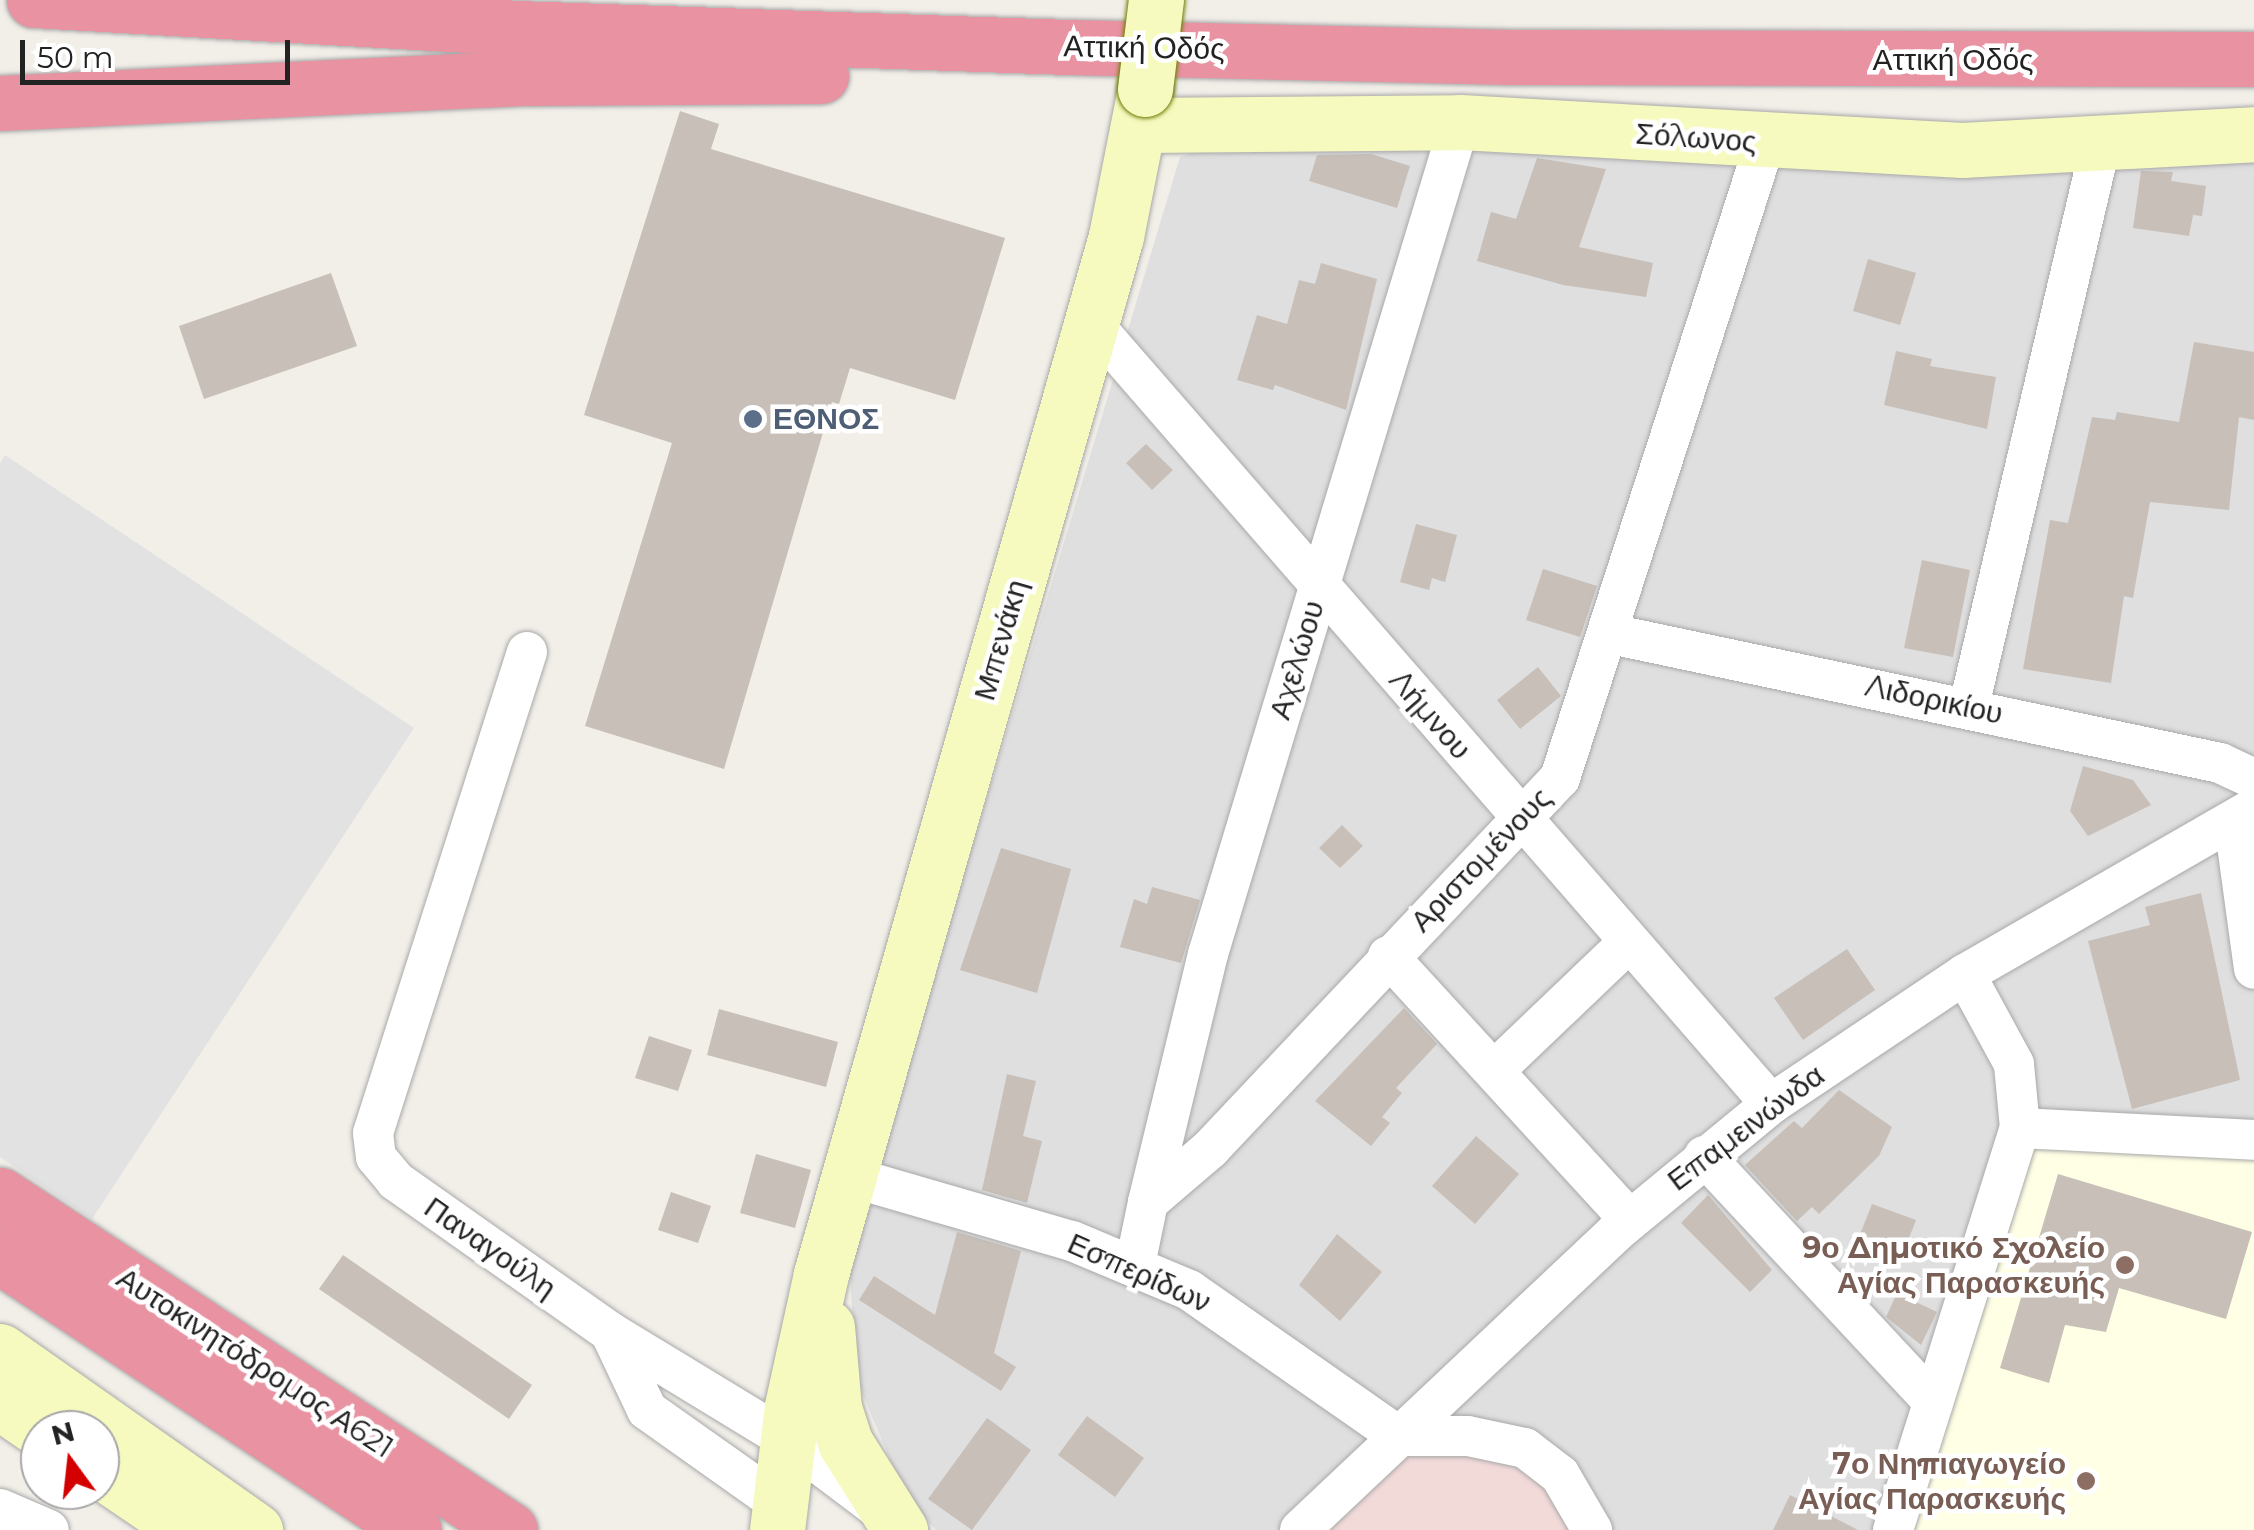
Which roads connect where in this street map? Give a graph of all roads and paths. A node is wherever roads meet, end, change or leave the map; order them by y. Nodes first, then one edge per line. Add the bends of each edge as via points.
1 (34, 0) edge
2 (1156, 0) edge
3 (1354, 51) junction
4 (2254, 59) edge
5 (0, 102) edge
6 (1142, 107) junction
7 (1460, 122) junction
8 (2254, 134) edge
9 (1765, 143) junction
10 (2100, 147) junction
11 (1092, 323) junction
12 (1319, 588) junction
13 (1611, 634) junction
14 (527, 652) dead end
15 (1969, 706) junction
16 (2254, 780) edge
17 (2244, 815) edge
18 (1522, 820) junction
19 (1628, 943) junction
20 (1388, 956) junction
21 (2254, 969) edge
22 (1965, 974) junction
23 (1497, 1068) junction
24 (1771, 1104) junction
25 (2020, 1128) junction
26 (2254, 1140) edge
27 (1704, 1156) junction
28 (848, 1176) junction
29 (0, 1194) edge
30 (1148, 1202) junction
31 (1630, 1220) junction
32 (0, 1256) edge
33 (1135, 1265) junction
34 (821, 1274) junction
35 (100, 1292) junction
36 (610, 1332) junction
37 (0, 1351) edge
38 (1933, 1402) junction
39 (1398, 1436) junction
40 (789, 1441) junction
41 (120, 1484) edge
42 (0, 1510) edge
43 (783, 1522) edge
44 (895, 1524) edge
45 (49, 1530) edge
46 (188, 1530) edge
47 (254, 1530) edge
48 (414, 1530) edge
49 (510, 1530) edge
50 (1300, 1530) edge
51 (1592, 1530) edge
52 (1893, 1530) edge

1 - 3 highway, Αττική Οδός via 783,39
2 - 6 street, Μπενάκη, bridge
3 - 4 highway, Αττική Οδός
3 - 5 highway via 1102,76 520,78
6 - 7 street, Σόλωνος
6 - 11 street, Μπενάκη
7 - 9 street, Σόλωνος
7 - 12 street, Αχελώου
8 - 10 street, Σόλωνος
9 - 10 street, Σόλωνος
9 - 13 street, Αριστομένους
10 - 15 street
11 - 12 street, Λήμνου
11 - 28 street, Μπενάκη
12 - 18 street, Λήμνου
12 - 30 street, Αχελώου via 1208,954
13 - 15 street, Λιδορικίου
13 - 18 street, Αριστομένους via 1572,756
14 - 36 street, Παναγούλη via 373,1133 376,1158 396,1181
15 - 16 street, Λιδορικίου via 2220,762
17 - 21 street
17 - 22 street, Επαμεινώνδα
18 - 19 street, Λήμνου
18 - 20 street, Αριστομένους
19 - 23 street
19 - 24 street, Λήμνου
20 - 23 street
20 - 30 street, Αριστομένους via 1210,1148
22 - 24 street, Επαμεινώνδα
22 - 25 street via 2014,1064
23 - 31 street
24 - 27 street, Επαμεινώνδα
25 - 26 street
25 - 38 street
27 - 31 street, Επαμεινώνδα
27 - 38 street
28 - 33 street, Εσπερίδων
28 - 34 street, Μπενάκη
29 - 35 highway, Αυτοκινητόδρομος Α621
30 - 33 street
31 - 39 street, Επαμεινώνδα
32 - 35 highway, Αυτοκινητόδρομος Α621
33 - 39 street, Εσπερίδων via 1230,1314
34 - 40 street, Παναγούλη
34 - 44 street, Παναγούλη via 834,1408 865,1484
35 - 48 highway, Αυτοκινητόδρομος Α621
35 - 49 highway, Αυτοκινητόδρομος Α621
36 - 40 street, Παναγούλη
36 - 43 street, Παναγούλη via 647,1410
37 - 47 street
38 - 52 street
39 - 50 street, Επαμεινώνδα
39 - 51 street via 1484,1438 1526,1448 1560,1475
40 - 43 street, Παναγούλη
40 - 44 street, Παναγούλη
41 - 46 street
42 - 45 street

